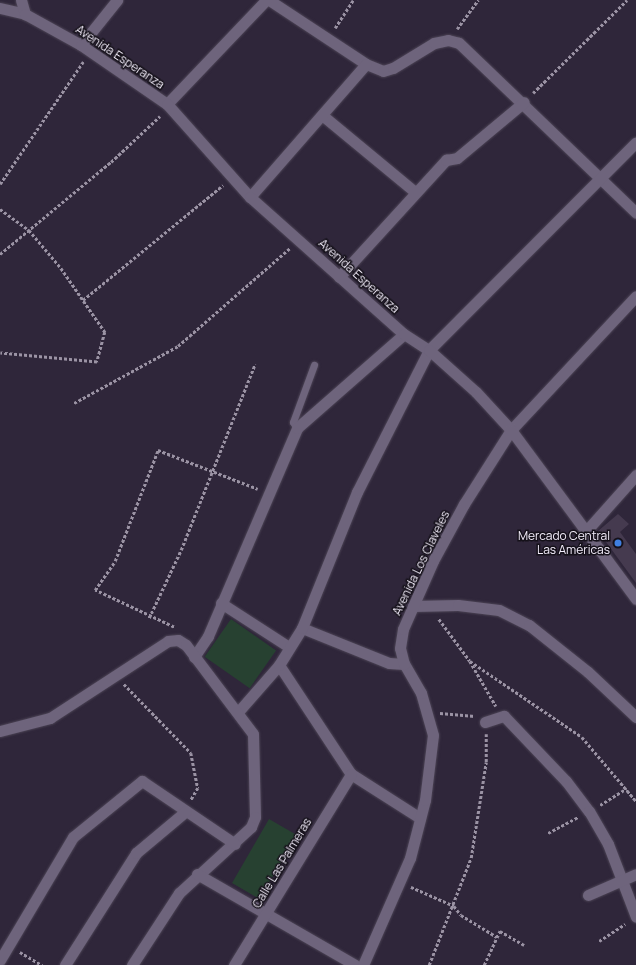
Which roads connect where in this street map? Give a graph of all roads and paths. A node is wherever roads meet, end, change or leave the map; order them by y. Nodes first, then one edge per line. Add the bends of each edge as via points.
1 (21, 0) edge
2 (117, 0) edge
3 (268, 0) edge
4 (353, 0) edge
5 (478, 0) edge
6 (627, 0) edge
7 (0, 8) edge
8 (25, 14) junction
9 (329, 39) junction
10 (448, 40) junction
11 (81, 44) junction
12 (91, 51) junction
13 (366, 64) junction
14 (524, 102) junction
15 (166, 104) junction
16 (322, 115) junction
17 (636, 142) edge
18 (232, 176) junction
19 (598, 179) junction
20 (0, 184) edge
21 (415, 192) junction
22 (250, 197) junction
23 (0, 209) edge
24 (636, 213) edge
25 (29, 230) junction
26 (299, 240) junction
27 (0, 254) edge
28 (339, 277) junction
29 (636, 296) edge
30 (83, 300) junction
31 (404, 334) junction
32 (429, 350) junction
33 (0, 353) edge
34 (254, 364) dead end
35 (314, 365) dead end
36 (74, 403) dead end
37 (297, 428) junction
38 (511, 430) junction
39 (212, 471) junction
40 (636, 475) edge
41 (270, 493) junction
42 (587, 530) junction
43 (636, 599) edge
44 (222, 604) junction
45 (413, 606) junction
46 (432, 606) junction
47 (149, 618) junction
48 (302, 628) junction
49 (186, 645) junction
50 (289, 647) junction
51 (194, 657) junction
52 (470, 661) junction
53 (404, 664) junction
54 (279, 665) junction
55 (120, 671) junction
56 (238, 712) junction
57 (428, 715) junction
58 (504, 716) junction
59 (636, 717) edge
60 (485, 722) junction
61 (0, 732) edge
62 (351, 774) junction
63 (636, 801) edge
64 (186, 811) junction
65 (420, 818) junction
66 (235, 844) junction
67 (197, 874) junction
68 (636, 874) edge
69 (623, 879) junction
70 (400, 882) junction
71 (588, 895) dead end
72 (454, 906) junction
73 (265, 915) junction
74 (636, 917) edge
75 (497, 937) junction
76 (599, 941) dead end
77 (524, 945) dead end
78 (0, 960) edge
79 (65, 965) edge
80 (132, 965) edge
81 (234, 965) edge
82 (355, 965) edge
83 (363, 965) edge
84 (429, 965) edge
85 (484, 965) edge

1 - 8 street
2 - 11 street
3 - 9 street
3 - 15 street
4 - 9 path
5 - 10 path
6 - 14 path
7 - 8 street, Avenida Esperanza
8 - 11 street, Avenida Esperanza
9 - 13 street
10 - 13 street via 434,43 393,68 383,71
10 - 14 street via 459,43
11 - 12 street, Avenida Esperanza
12 - 15 street, Avenida Esperanza
12 - 20 path
13 - 16 street
14 - 19 street
14 - 21 street via 457,158 446,160
15 - 18 street, Avenida Esperanza
15 - 25 path via 157,121
16 - 21 street
16 - 22 street
17 - 19 street
18 - 22 street, Avenida Esperanza
18 - 30 path
19 - 24 street
19 - 32 street
21 - 28 street
22 - 26 street, Avenida Esperanza
23 - 25 path
25 - 27 path
25 - 30 path
26 - 28 street, Avenida Esperanza
26 - 36 path via 178,346
28 - 31 street, Avenida Esperanza
29 - 38 street, Avenida Los Claveles
30 - 33 path via 105,332 97,362
31 - 32 street, Avenida Esperanza
31 - 37 street
32 - 38 street, Avenida Esperanza via 476,392
32 - 48 street via 357,492
34 - 39 path
35 - 37 lane via 293,422
37 - 41 street
38 - 42 street, Avenida Esperanza
38 - 45 street, Avenida Los Claveles via 464,504
39 - 41 path
39 - 47 path via 181,550
39 - 47 path via 158,450 115,561 95,590
40 - 42 street
41 - 44 street
42 - 43 street, Avenida Esperanza
44 - 50 street
44 - 51 street via 208,636
45 - 46 street
45 - 53 street, Avenida Los Claveles via 402,635 400,648
46 - 52 path via 444,628
46 - 59 street via 458,605 499,610 529,625 588,672
47 - 49 path via 176,628 182,633
48 - 50 street
48 - 53 street via 389,663
49 - 51 street
49 - 55 street via 178,640 168,641
50 - 54 street
51 - 56 street
52 - 58 path via 476,676
52 - 63 path via 582,737
53 - 57 street, Avenida Los Claveles via 422,693
54 - 56 street
54 - 62 street
55 - 61 street via 50,718
55 - 64 path via 122,681 191,753 198,788
56 - 66 street via 253,734 255,817 251,827
57 - 60 path via 447,712 470,714
57 - 65 street, Avenida Los Claveles via 433,735
58 - 60 street
58 - 69 street via 546,756 589,811
60 - 72 path via 486,762 471,858
62 - 65 street
62 - 73 street, Calle Las Palmeras
64 - 66 street
64 - 78 street via 142,781 73,837
64 - 79 street via 136,853
65 - 70 street, Avenida Los Claveles
66 - 67 street
67 - 73 street
67 - 80 street via 179,892
68 - 69 street
69 - 71 street
69 - 74 street
70 - 72 path
70 - 83 street, Avenida Los Claveles
72 - 75 path via 462,915
72 - 84 path
73 - 81 street, Calle Las Palmeras
73 - 82 street
74 - 76 path
75 - 77 path via 500,931
75 - 85 path

